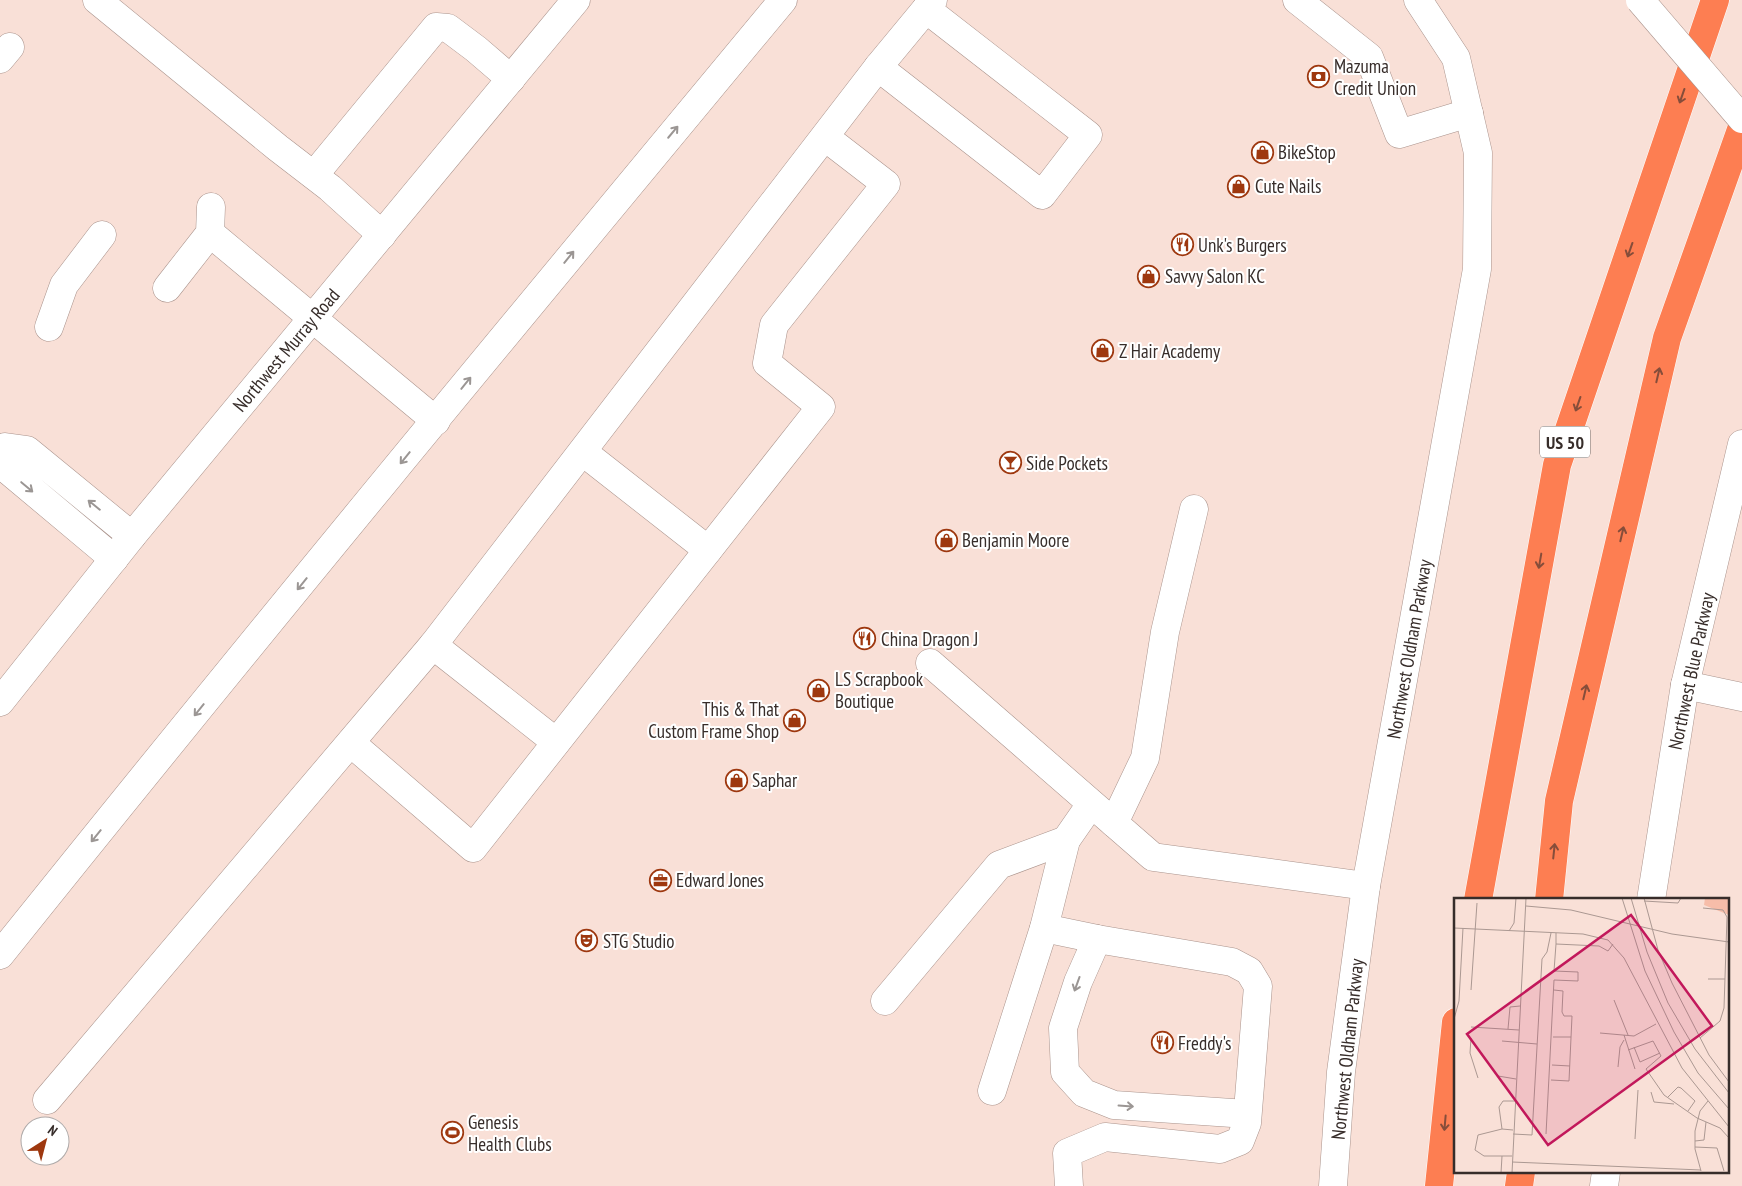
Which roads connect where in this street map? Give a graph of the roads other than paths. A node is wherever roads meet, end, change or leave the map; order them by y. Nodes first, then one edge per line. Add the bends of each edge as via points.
1 (97, 0) edge
2 (576, 0) edge
3 (783, 0) edge
4 (1297, 0) edge
5 (1418, 0) edge
6 (1640, 0) edge
7 (1714, 0) edge
8 (929, 4) edge
9 (878, 68) junction
10 (511, 79) junction
11 (1469, 113) junction
12 (1742, 119) edge
13 (1742, 127) edge
14 (825, 137) junction
15 (314, 176) junction
16 (102, 235) dead end
17 (382, 235) junction
18 (167, 288) dead end
19 (313, 318) junction
20 (49, 327) dead end
21 (436, 421) junction
22 (1742, 444) edge
23 (583, 452) junction
24 (1194, 508) dead end
25 (132, 536) junction
26 (708, 550) junction
27 (114, 559) junction
28 (433, 645) junction
29 (930, 663) dead end
30 (1685, 685) junction
31 (1742, 696) edge
32 (0, 702) edge
33 (556, 742) junction
34 (351, 743) junction
35 (1091, 804) junction
36 (1114, 823) junction
37 (1066, 840) junction
38 (1366, 886) junction
39 (1478, 898) edge
40 (1549, 898) edge
41 (1650, 898) edge
42 (1044, 928) junction
43 (1097, 939) junction
44 (0, 956) edge
45 (885, 1001) dead end
46 (1454, 1041) edge
47 (992, 1090) dead end
48 (47, 1100) dead end
49 (1247, 1114) junction
50 (1069, 1186) edge
51 (1333, 1186) edge
52 (1439, 1186) edge

1 - 15 street
2 - 10 street, Northwest Murray Road
21 -> 3 street
4 - 11 street via 1369,57 1399,134
5 - 11 street, Northwest Oldham Parkway via 1456,58
6 - 12 street, bridge
7 -> 39 highway, US 50 via 1557,465
8 - 9 street
8 - 9 street via 1088,135 1042,195
9 - 14 street
10 - 15 street via 448,28 436,27
10 - 17 street, Northwest Murray Road
11 - 38 street, Northwest Oldham Parkway via 1478,153 1477,268
40 -> 13 highway via 1559,802 1667,338
14 - 23 street
14 - 26 street via 886,184 774,325 767,363 821,407
15 - 17 street
16 - 20 street via 64,285
17 - 19 street, Northwest Murray Road
18 - 19 street via 210,220
19 - 21 street
19 - 25 street, Northwest Murray Road
21 -> 44 street
22 - 30 street, Northwest Blue Parkway
23 - 26 street
23 - 28 street
24 - 36 street via 1165,632 1145,758
25 - 27 street, Northwest Murray Road
25 -> 27 street via 27,450 5,447 8,471
26 - 33 street
27 - 32 street, Northwest Murray Road
28 - 33 street
28 - 34 street
29 - 35 street
30 - 31 street
30 - 41 street, Northwest Blue Parkway
33 - 34 street via 473,848
34 - 48 street
35 - 36 street
35 - 37 street
36 - 38 street via 1153,858
37 - 42 street
37 - 45 street via 999,865
38 - 51 street, Northwest Oldham Parkway via 1341,1072
42 - 43 street
42 - 47 street
43 - 49 street via 1232,962 1249,971 1258,986
43 -> 49 street via 1063,1028 1065,1072 1084,1093 1114,1105
46 -> 52 highway
49 - 50 street via 1247,1124 1240,1141 1220,1148 1105,1137 1067,1152

